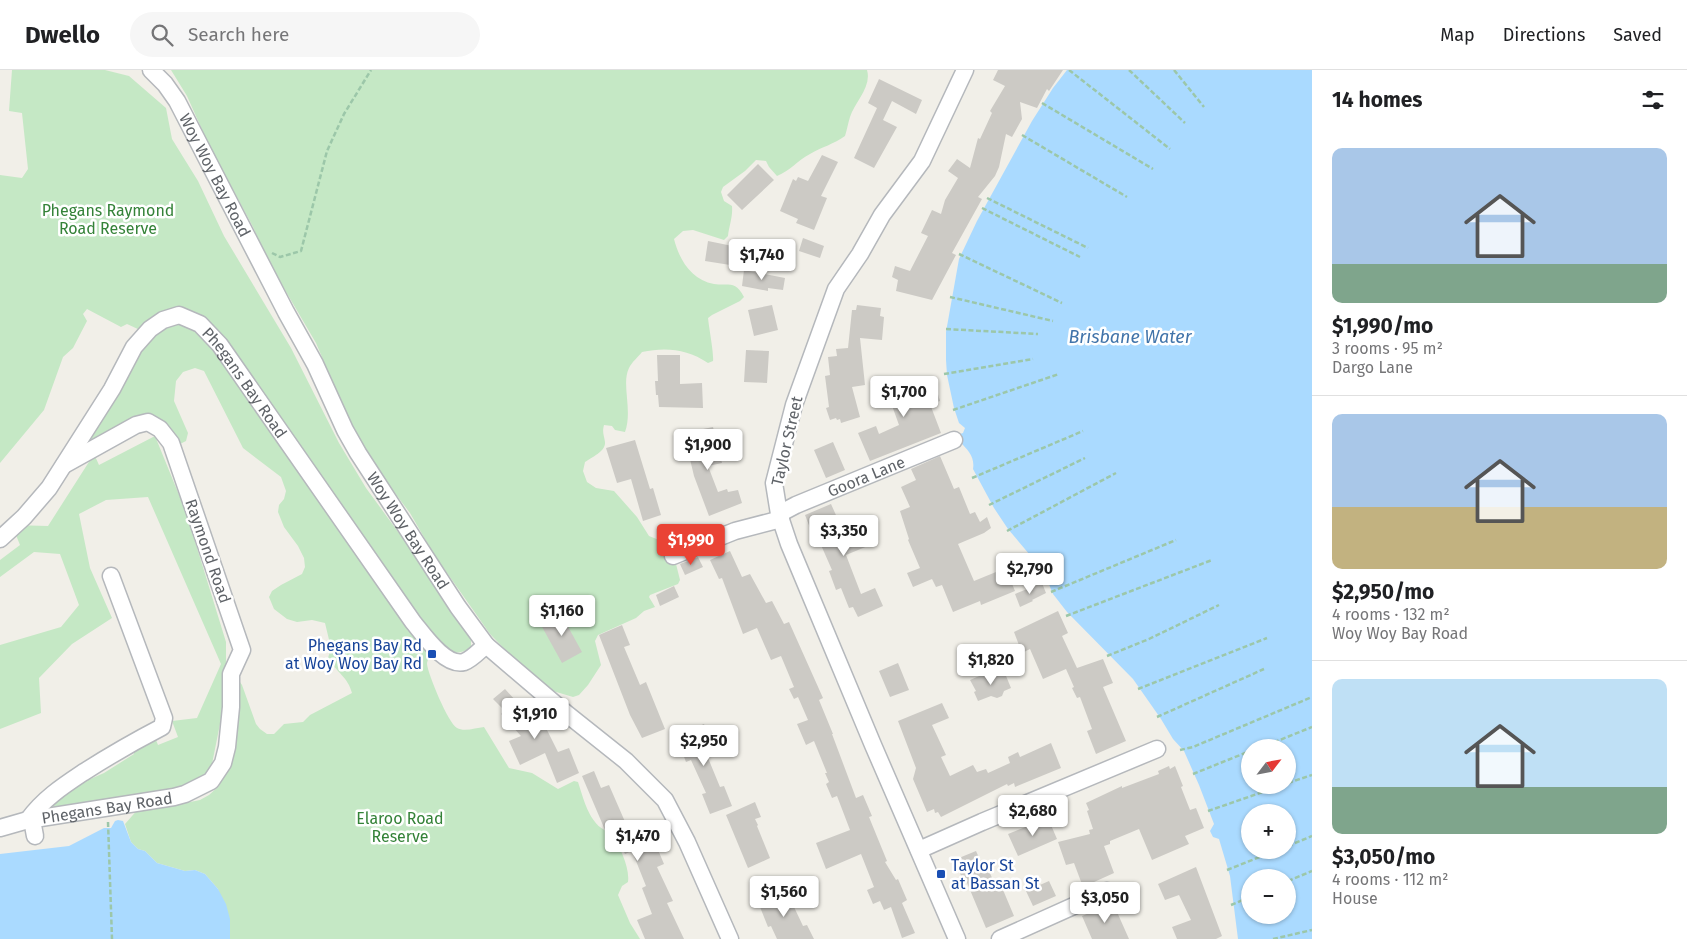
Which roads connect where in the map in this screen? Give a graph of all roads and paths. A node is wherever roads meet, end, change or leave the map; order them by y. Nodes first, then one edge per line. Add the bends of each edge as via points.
1 (151, 70) edge
2 (371, 70) edge
3 (1069, 70) edge
4 (1129, 70) edge
5 (1174, 70) edge
6 (966, 72) edge
7 (1042, 103) dead end
8 (1204, 107) dead end
9 (1185, 123) dead end
10 (1022, 135) dead end
11 (1170, 149) dead end
12 (1153, 169) dead end
13 (1127, 197) dead end
14 (987, 198) dead end
15 (982, 208) dead end
16 (249, 240) junction
17 (1088, 248) dead end
18 (958, 254) dead end
19 (1080, 257) dead end
20 (950, 297) dead end
21 (1062, 303) dead end
22 (1053, 321) dead end
23 (946, 329) dead end
24 (1038, 334) dead end
25 (1033, 359) dead end
26 (944, 374) dead end
27 (1058, 374) dead end
28 (953, 410) dead end
29 (1083, 431) dead end
30 (954, 440) dead end
31 (1085, 458) dead end
32 (62, 466) junction
33 (1116, 473) dead end
34 (972, 478) dead end
35 (989, 506) dead end
36 (780, 516) junction
37 (1007, 531) dead end
38 (0, 538) edge
39 (1176, 540) dead end
40 (672, 556) dead end
41 (1212, 560) dead end
42 (111, 576) dead end
43 (1051, 592) dead end
44 (1219, 605) dead end
45 (1066, 616) dead end
46 (1267, 638) dead end
47 (486, 645) junction
48 (1107, 656) dead end
49 (1264, 669) dead end
50 (1138, 689) dead end
51 (1312, 697) edge
52 (1157, 716) dead end
53 (1312, 727) edge
54 (1282, 739) edge
55 (1157, 749) dead end
56 (1180, 750) dead end
57 (1241, 755) edge
58 (1193, 774) dead end
59 (1312, 775) edge
60 (1296, 780) edge
61 (211, 782) joint
62 (1257, 794) edge
63 (107, 808) junction
64 (1208, 811) dead end
65 (30, 820) junction
66 (0, 828) edge
67 (35, 836) dead end
68 (1312, 836) edge
69 (1296, 843) edge
70 (919, 850) junction
71 (1254, 859) edge
72 (1227, 870) dead end
73 (1312, 871) edge
74 (1296, 878) edge
75 (1107, 891) dead end
76 (1241, 900) edge
77 (1231, 904) dead end
78 (1312, 930) edge
79 (112, 939) edge
80 (730, 939) edge
81 (957, 939) edge
82 (1000, 939) edge
83 (1273, 939) edge

1 - 16 street, Woy Woy Bay Road via 177,101
2 - 16 path via 344,114 327,151 301,251 280,257
3 - 11 path
4 - 9 path
5 - 8 path
6 - 36 street, Taylor Street via 922,161 882,215 836,288 792,411 774,483
7 - 12 path
10 - 13 path
14 - 17 path
15 - 19 path
16 - 47 street, Woy Woy Bay Road via 316,364 358,453
18 - 21 path
20 - 22 path
23 - 24 path
25 - 26 path
27 - 28 path
29 - 34 path
30 - 36 street, Goora Lane via 796,505
31 - 35 path
32 - 38 street, Phegans Bay Road via 49,488
32 - 47 street, Phegans Bay Road via 112,389 134,347 150,329 179,315 200,324 220,345 435,649 462,662
32 - 61 street, Raymond Road via 136,425 148,422 160,429 171,442 242,650 231,674 232,707 227,747 223,763
33 - 37 path
36 - 40 street, Goora Lane
36 - 70 street, Taylor Street via 805,584
39 - 43 path
41 - 45 path
42 - 65 street via 164,722 162,727 128,744 66,784 36,808
44 - 48 path
46 - 50 path
47 - 80 street, Woy Woy Bay Road via 626,760 664,800 687,842
49 - 52 path
51 - 56 path
53 - 54 path
55 - 70 street
57 - 58 path
59 - 60 path
61 - 63 street, Phegans Bay Road via 185,794
62 - 64 path
63 - 65 street, Phegans Bay Road
63 - 79 path
65 - 66 street, Phegans Bay Road
65 - 67 street
68 - 69 path
70 - 81 street, Taylor Street
71 - 72 path
73 - 74 path
75 - 82 street
76 - 77 path
78 - 83 path

